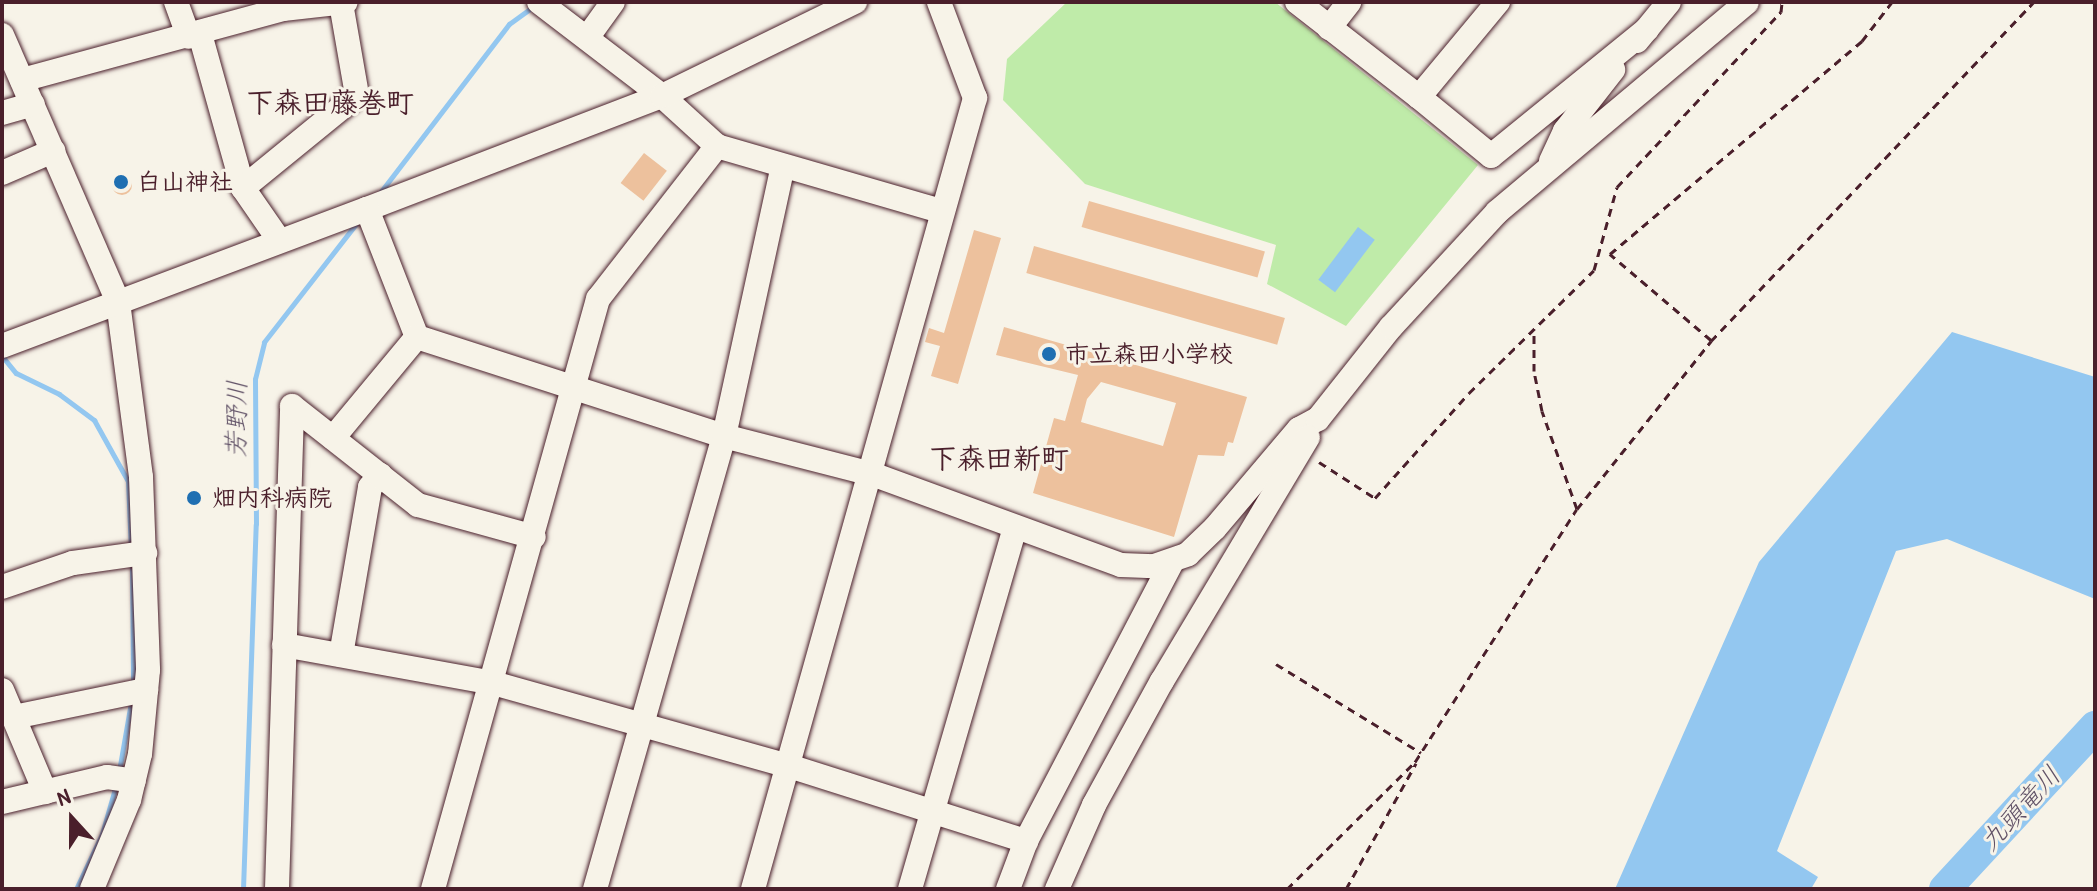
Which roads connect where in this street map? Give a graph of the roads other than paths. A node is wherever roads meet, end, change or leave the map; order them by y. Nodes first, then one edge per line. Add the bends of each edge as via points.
1 (176, 2) edge
2 (344, 2) edge
3 (539, 2) edge
4 (613, 2) edge
5 (855, 2) edge
6 (939, 2) edge
7 (1297, 2) edge
8 (1349, 2) edge
9 (1498, 2) edge
10 (1669, 2) edge
11 (1747, 2) edge
12 (1329, 28) junction
13 (1647, 29) junction
14 (2, 35) edge
15 (195, 36) junction
16 (587, 38) junction
17 (22, 80) junction
18 (662, 96) junction
19 (1419, 97) junction
20 (33, 104) junction
21 (2, 113) edge
22 (717, 146) junction
23 (53, 151) junction
24 (783, 166) junction
25 (1549, 167) junction
26 (2, 173) edge
27 (243, 188) junction
28 (367, 209) junction
29 (941, 211) junction
30 (279, 240) junction
31 (118, 302) junction
32 (417, 337) junction
33 (2, 346) edge
34 (574, 388) junction
35 (1318, 419) junction
36 (724, 436) junction
37 (333, 438) junction
38 (872, 474) junction
39 (380, 475) junction
40 (1015, 527) junction
41 (534, 537) junction
42 (145, 553) junction
43 (1172, 562) junction
44 (2, 587) edge
45 (284, 645) junction
46 (341, 655) junction
47 (493, 683) junction
48 (2, 690) edge
49 (146, 690) junction
50 (14, 717) junction
51 (641, 729) junction
52 (789, 766) junction
53 (134, 781) junction
54 (45, 792) junction
55 (2, 802) edge
56 (933, 812) junction
57 (1026, 841) junction
58 (92, 889) edge
59 (277, 889) edge
60 (433, 889) edge
61 (595, 889) edge
62 (753, 889) edge
63 (910, 889) edge
64 (1008, 889) edge
65 (1057, 889) edge

1 - 15 street
2 - 15 street via 283,9
2 - 27 street via 357,95
3 - 16 street
4 - 16 street
5 - 18 street
6 - 29 street via 975,98
7 - 12 street
8 - 12 street
9 - 19 street
10 - 13 street
11 - 25 street
12 - 19 street
13 - 19 street via 1491,156
13 - 25 street via 1565,131
14 - 17 street
15 - 17 street
15 - 27 street
16 - 18 street
17 - 20 street
18 - 22 street
18 - 28 street
20 - 21 street
20 - 23 street
22 - 24 street
22 - 34 street via 598,299
23 - 26 street
23 - 31 street
24 - 29 street
24 - 36 street
25 - 35 street via 1447,264
27 - 30 street
28 - 30 street
28 - 32 street
29 - 38 street
30 - 31 street
31 - 33 street
31 - 42 street via 141,477
32 - 34 street
32 - 37 street
34 - 36 street
34 - 41 street
35 - 43 street via 1299,429 1215,528
35 - 65 street via 1162,681 1094,805
36 - 38 street
36 - 51 street
37 - 39 street
37 - 45 street via 292,406
38 - 40 street
38 - 52 street
39 - 41 street via 418,505
39 - 46 street via 370,487
40 - 43 street via 1121,565
40 - 56 street
41 - 47 street
42 - 44 street via 73,563
42 - 49 street
43 - 57 street
45 - 46 street
45 - 59 street
46 - 47 street
47 - 51 street
47 - 60 street
48 - 50 street
49 - 50 street
49 - 53 street
50 - 54 street
51 - 52 street
51 - 61 street
52 - 56 street
52 - 62 street
53 - 54 street via 107,777
53 - 58 street via 105,867
54 - 55 street
56 - 57 street
56 - 63 street
57 - 64 street

